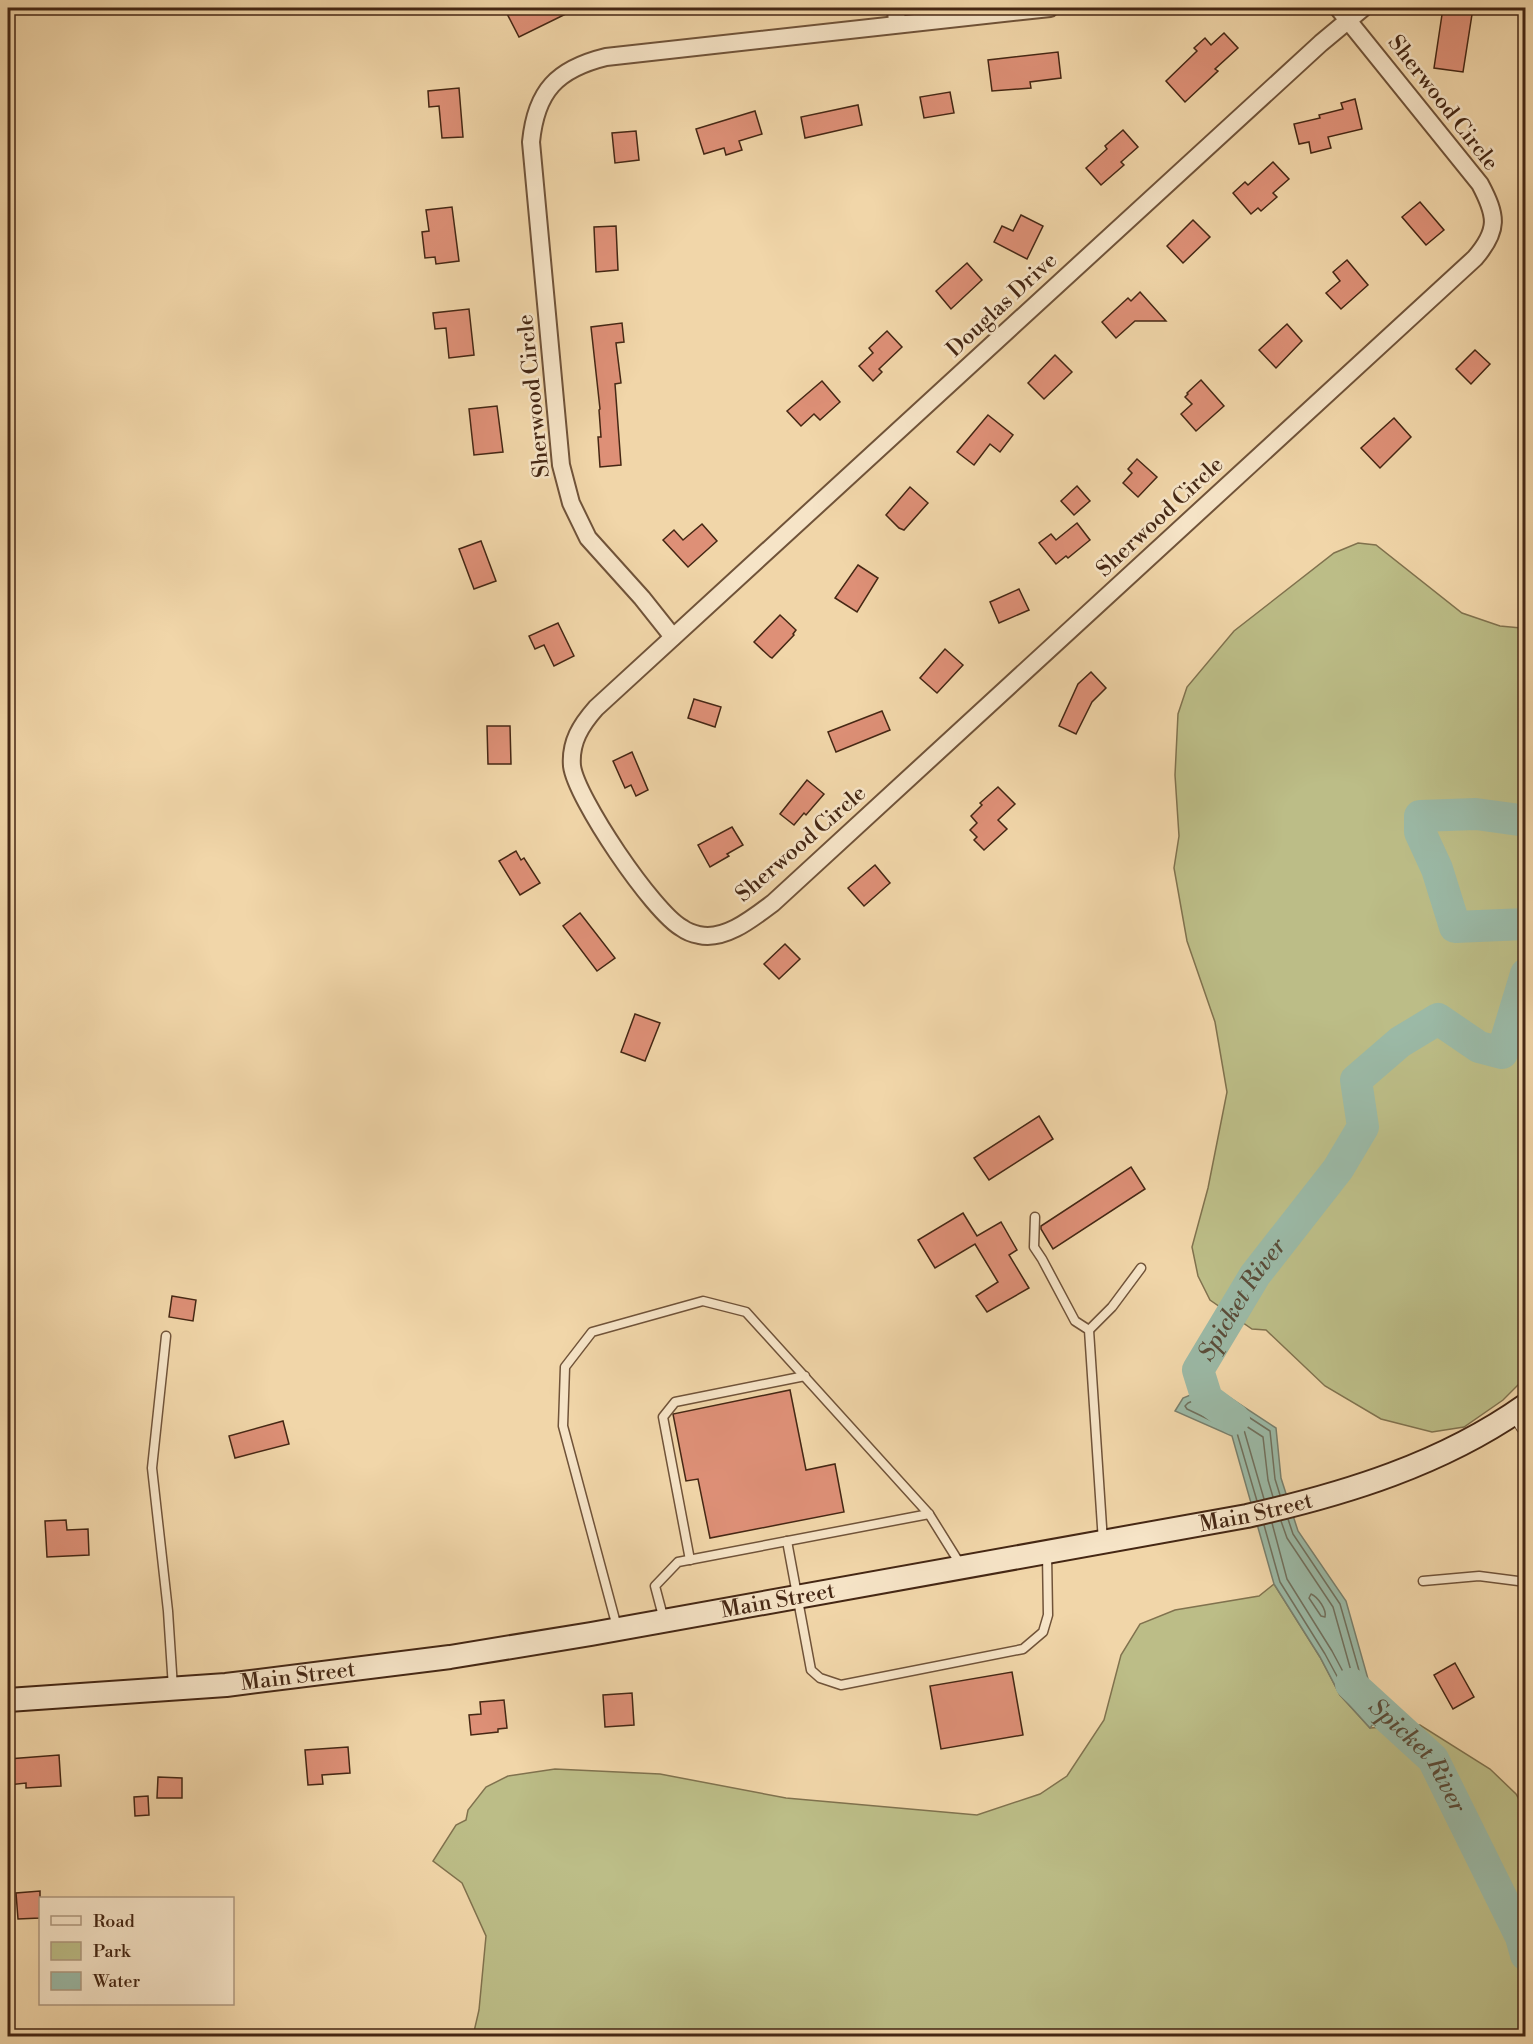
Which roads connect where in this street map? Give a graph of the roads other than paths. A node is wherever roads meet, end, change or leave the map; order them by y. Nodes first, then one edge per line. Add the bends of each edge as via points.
1 (1050, 8) edge
2 (1363, 8) edge
3 (1344, 13) edge
4 (897, 16) edge
5 (673, 637) junction
6 (1035, 1217) dead end
7 (1141, 1268) dead end
8 (1089, 1330) junction
9 (166, 1336) dead end
10 (805, 1376) junction
11 (1523, 1414) edge
12 (929, 1514) junction
13 (787, 1541) junction
14 (1103, 1542) junction
15 (1047, 1552) junction
16 (690, 1560) junction
17 (962, 1567) junction
18 (1423, 1581) dead end
19 (1526, 1582) edge
20 (798, 1596) junction
21 (665, 1621) junction
22 (618, 1629) junction
23 (173, 1689) junction
24 (8, 1700) edge

1 - 4 street, Sherwood Circle
2 - 3 street, Douglas Drive
3 - 5 street, Douglas Drive via 1286,75
3 - 5 street, Sherwood Circle via 1480,184 1494,222 1488,243 788,890 739,926 720,934 700,935 681,928 666,915 640,884 584,799 572,765 575,741 583,723
4 - 5 street, Sherwood Circle via 606,57 568,70 551,84 540,101 531,142 561,465 571,503 588,538
6 - 8 lane via 1034,1247 1075,1321
7 - 8 lane
8 - 14 lane
9 - 23 lane via 152,1468
10 - 12 lane
10 - 16 lane via 675,1402 663,1417
10 - 22 lane via 746,1312 703,1301 592,1332 565,1367 563,1426
11 - 14 main road, Main Street via 1413,1466 1334,1495 1247,1516
12 - 13 lane
12 - 17 lane
13 - 16 lane
13 - 20 lane
14 - 15 main road, Main Street
15 - 17 main road, Main Street
15 - 20 lane via 1048,1615 1043,1632 1023,1649 842,1685 820,1678 812,1670
16 - 21 lane via 678,1562 656,1586
17 - 20 main road, Main Street
18 - 19 lane via 1479,1576
20 - 21 main road, Main Street
21 - 22 main road, Main Street
22 - 23 main road, Main Street via 450,1657
23 - 24 main road, Main Street

